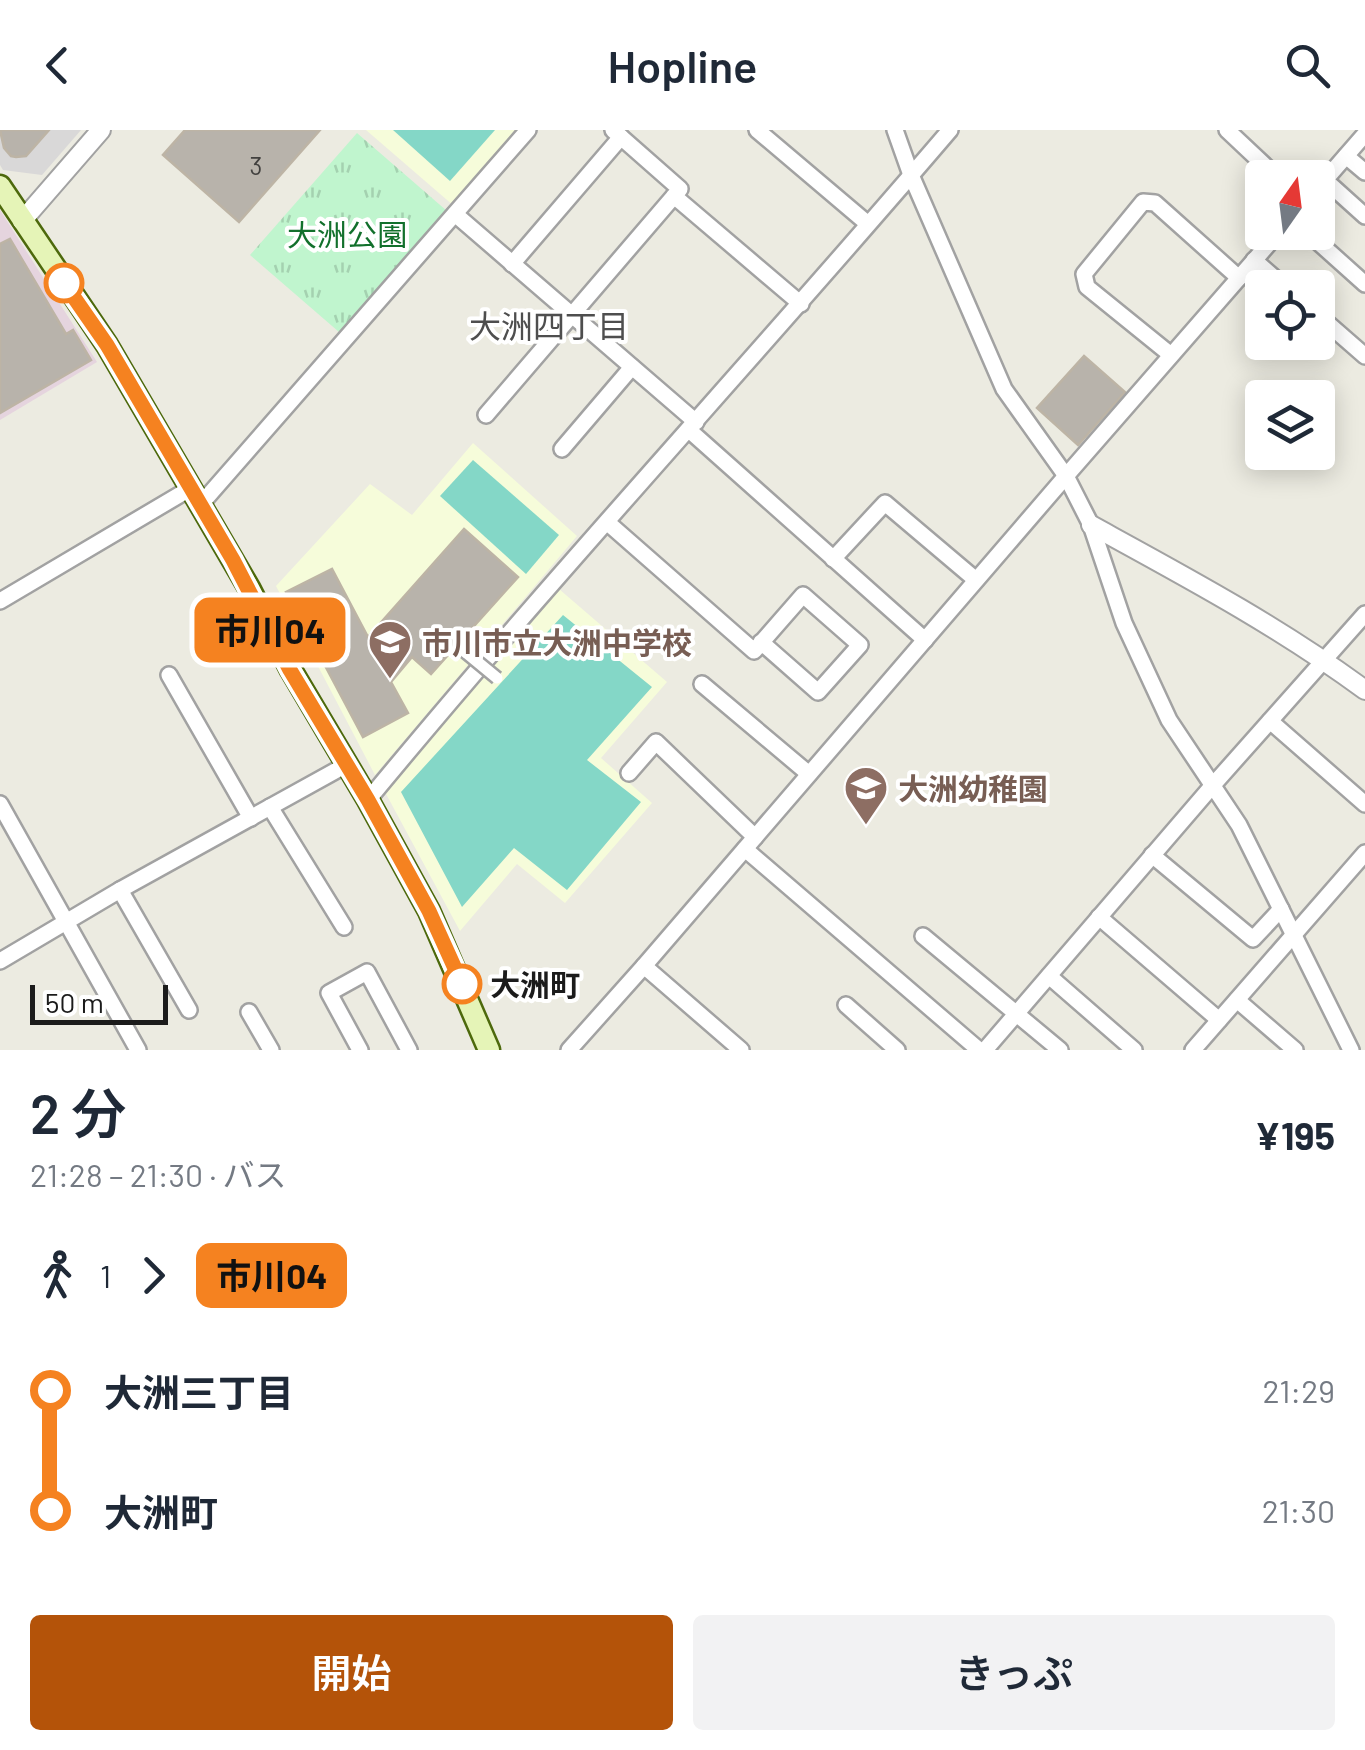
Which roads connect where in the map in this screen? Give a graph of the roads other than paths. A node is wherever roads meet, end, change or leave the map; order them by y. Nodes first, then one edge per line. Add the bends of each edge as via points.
1 (101, 130) edge
2 (528, 130) edge
3 (756, 130) edge
4 (895, 130) edge
5 (950, 130) edge
6 (1227, 130) edge
7 (617, 134) edge
8 (1365, 134) edge
9 (1346, 156) junction
10 (1259, 160) edge
11 (1335, 168) edge
12 (1365, 172) edge
13 (911, 175) junction
14 (0, 186) edge
15 (1335, 194) edge
16 (674, 196) junction
17 (455, 214) junction
18 (1365, 216) edge
19 (22, 221) junction
20 (868, 224) junction
21 (1263, 250) edge
22 (1327, 250) edge
23 (1254, 260) junction
24 (512, 264) junction
25 (1265, 270) edge
26 (1239, 278) junction
27 (1365, 284) edge
28 (801, 304) junction
29 (571, 314) junction
30 (1335, 330) edge
31 (1171, 355) junction
32 (1365, 356) edge
33 (632, 367) junction
34 (486, 415) dead end
35 (692, 426) junction
36 (562, 448) dead end
37 (1066, 476) junction
38 (196, 496) junction
39 (608, 523) junction
40 (1091, 525) junction
41 (834, 559) junction
42 (976, 580) junction
43 (0, 601) edge
44 (1365, 614) edge
45 (925, 640) junction
46 (761, 642) junction
47 (464, 650) dead end
48 (1325, 660) junction
49 (169, 675) dead end
50 (496, 678) dead end
51 (702, 684) dead end
52 (1365, 690) edge
53 (1270, 721) junction
54 (346, 766) junction
55 (628, 773) dead end
56 (809, 774) junction
57 (1213, 785) junction
58 (368, 800) junction
59 (0, 804) edge
60 (1365, 804) edge
61 (270, 808) junction
62 (250, 818) junction
63 (750, 843) junction
64 (1365, 853) edge
65 (1152, 855) junction
66 (120, 890) junction
67 (1281, 908) junction
68 (1099, 917) junction
69 (67, 923) junction
70 (344, 927) dead end
71 (1293, 934) junction
72 (923, 936) dead end
73 (0, 961) edge
74 (644, 966) junction
75 (1049, 976) junction
76 (1237, 1000) junction
77 (846, 1006) dead end
78 (189, 1010) dead end
79 (249, 1012) dead end
80 (1017, 1013) junction
81 (1218, 1020) junction
82 (1198, 1044) edge
83 (484, 1048) edge
84 (138, 1050) edge
85 (271, 1050) edge
86 (360, 1050) edge
87 (410, 1050) edge
88 (569, 1050) edge
89 (740, 1050) edge
90 (897, 1050) edge
91 (982, 1050) edge
92 (1060, 1050) edge
93 (1134, 1050) edge
94 (1217, 1050) edge
95 (1295, 1050) edge
96 (1351, 1050) edge

1 - 19 street
2 - 17 street
3 - 20 street
4 - 13 street
5 - 13 street
6 - 10 street
7 - 16 street via 680,189
7 - 24 street
8 - 9 street
9 - 11 street
9 - 12 street
13 - 20 street
13 - 37 street via 1004,389
14 - 19 main road
15 - 18 street
16 - 28 street
16 - 29 street
17 - 24 street
17 - 38 street
19 - 38 main road via 107,345
20 - 28 street
21 - 23 street
22 - 27 street
23 - 25 street
23 - 26 street
24 - 29 street
26 - 31 street
26 - 31 street via 1155,203 1142,202 1084,274 1088,287
28 - 35 street
29 - 33 street
29 - 34 street
30 - 32 street
31 - 37 street
33 - 35 street
33 - 36 street
35 - 39 street
35 - 41 street
37 - 40 street
37 - 42 street
38 - 43 street
38 - 54 main road
39 - 46 street via 754,651
39 - 58 street
40 - 48 street
40 - 57 street via 1124,623 1169,720
41 - 42 street via 885,502
41 - 45 street
42 - 45 street
44 - 48 street
45 - 56 street
46 - 46 street via 803,595 860,645 818,692
47 - 50 street, bridge
48 - 52 street
48 - 53 street
49 - 62 street
51 - 56 street
53 - 57 street
53 - 60 street
54 - 58 main road
54 - 61 street
55 - 63 street via 656,742
56 - 63 street
57 - 65 street
57 - 67 street
58 - 83 main road via 429,911
59 - 69 street
61 - 62 street
61 - 70 street
62 - 66 street
63 - 74 street
63 - 91 street
64 - 71 street
65 - 67 street via 1253,939
65 - 68 street
66 - 69 street
66 - 78 street
67 - 71 street
68 - 75 street
68 - 81 street
69 - 73 street
69 - 84 street
71 - 76 street
71 - 96 street
72 - 80 street
74 - 88 street
74 - 89 street
75 - 80 street
75 - 93 street
76 - 81 street
76 - 95 street
77 - 90 street
79 - 85 street
80 - 91 street
80 - 92 street
81 - 82 street
82 - 94 street
86 - 87 street via 329,993 367,972

